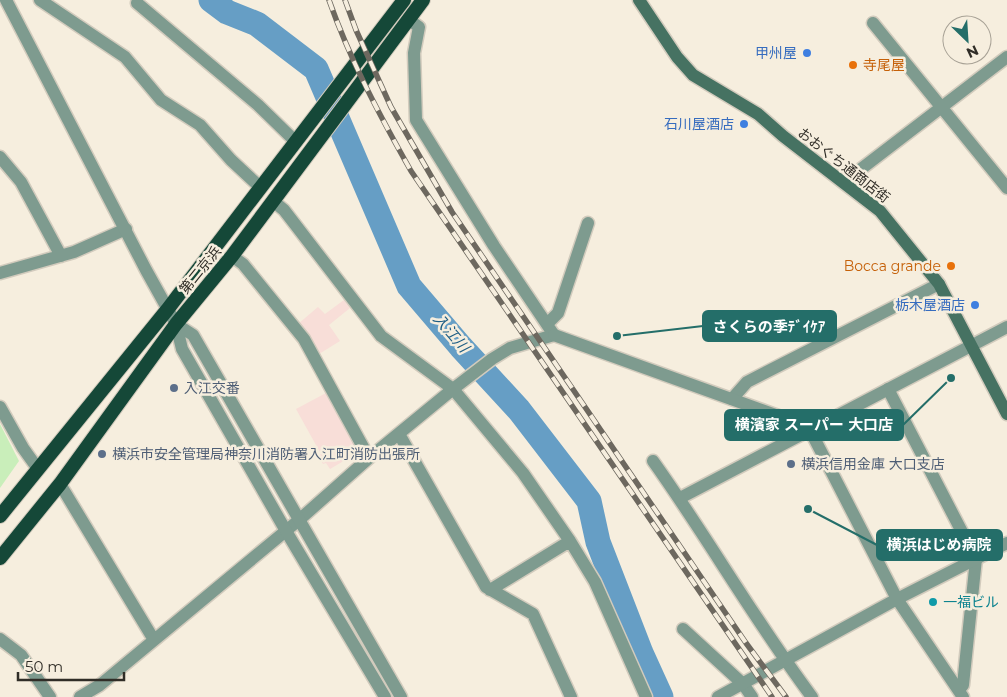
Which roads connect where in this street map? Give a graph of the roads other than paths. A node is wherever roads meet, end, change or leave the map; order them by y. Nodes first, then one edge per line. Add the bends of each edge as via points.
1 (6, 0) edge
2 (40, 0) edge
3 (404, 0) edge
4 (423, 0) edge
5 (639, 0) edge
6 (137, 3) dead end
7 (408, 19) junction
8 (873, 23) dead end
9 (1007, 58) edge
10 (941, 107) junction
11 (296, 142) junction
12 (0, 157) edge
13 (844, 182) junction
14 (260, 187) junction
15 (1007, 188) edge
16 (273, 201) junction
17 (588, 223) dead end
18 (126, 229) junction
19 (61, 256) junction
20 (232, 256) junction
21 (0, 273) edge
22 (938, 284) junction
23 (167, 310) junction
24 (176, 324) junction
25 (546, 324) junction
26 (1007, 327) edge
27 (554, 335) junction
28 (971, 346) junction
29 (453, 389) junction
30 (888, 389) junction
31 (732, 399) junction
32 (0, 407) edge
33 (1007, 414) edge
34 (810, 430) junction
35 (398, 434) junction
36 (369, 458) junction
37 (653, 461) dead end
38 (38, 469) junction
39 (60, 484) junction
40 (680, 498) junction
41 (0, 516) edge
42 (300, 520) junction
43 (286, 531) junction
44 (570, 541) junction
45 (1007, 543) edge
46 (0, 558) edge
47 (976, 559) junction
48 (490, 590) junction
49 (897, 599) junction
50 (683, 629) dead end
51 (0, 639) edge
52 (154, 640) junction
53 (785, 661) junction
54 (743, 684) junction
55 (961, 694) edge
56 (50, 697) edge
57 (80, 697) edge
58 (385, 697) edge
59 (401, 697) edge
60 (571, 697) edge
61 (646, 697) edge
62 (718, 697) edge
63 (752, 697) edge
64 (812, 697) edge

1 - 18 street
2 - 14 street via 125,57 162,100 200,125
3 - 11 highway, 第二京浜
4 - 7 highway, 第二京浜
5 - 13 main road, おおぐち通商店街 via 677,57 693,74 758,114
6 - 11 street
7 - 16 highway, 第二京浜
7 - 25 street via 419,27 414,53 416,120
8 - 10 street
9 - 10 street
10 - 13 street
10 - 15 street
11 - 14 highway, 第二京浜
12 - 19 street via 22,182
13 - 22 main road, おおぐち通商店街 via 880,211
14 - 23 highway, 第二京浜
16 - 20 highway, 第二京浜
16 - 29 street via 284,210 381,336
17 - 25 street via 558,313
18 - 19 street
18 - 23 street
19 - 21 street
20 - 24 highway, 第二京浜
20 - 36 street via 243,264 304,339
22 - 28 main road, おおぐち通商店街
22 - 31 street via 747,382
23 - 24 street
23 - 38 highway, 第二京浜
24 - 39 highway, 第二京浜
24 - 42 street via 193,335
24 - 43 street via 182,349
25 - 27 street
26 - 28 street
27 - 29 street via 510,348
27 - 31 street
28 - 30 street
28 - 33 main road, おおぐち通商店街
29 - 35 street
29 - 44 street via 524,473
30 - 34 street
30 - 47 street
31 - 34 street
32 - 38 street
34 - 40 street
34 - 49 street
35 - 36 street
35 - 48 street
36 - 42 street
37 - 40 street
38 - 41 highway, 第二京浜
39 - 46 highway, 第二京浜
39 - 52 street
40 - 53 street
42 - 43 street
42 - 59 street
43 - 52 street
43 - 58 street
44 - 48 street
44 - 61 street via 595,582
45 - 47 street
47 - 49 street
47 - 55 street
48 - 60 street via 533,614
49 - 53 street
49 - 55 street
50 - 54 street
51 - 56 street via 21,655
52 - 57 street via 100,685
53 - 54 street
53 - 64 street
54 - 62 street
54 - 63 street

